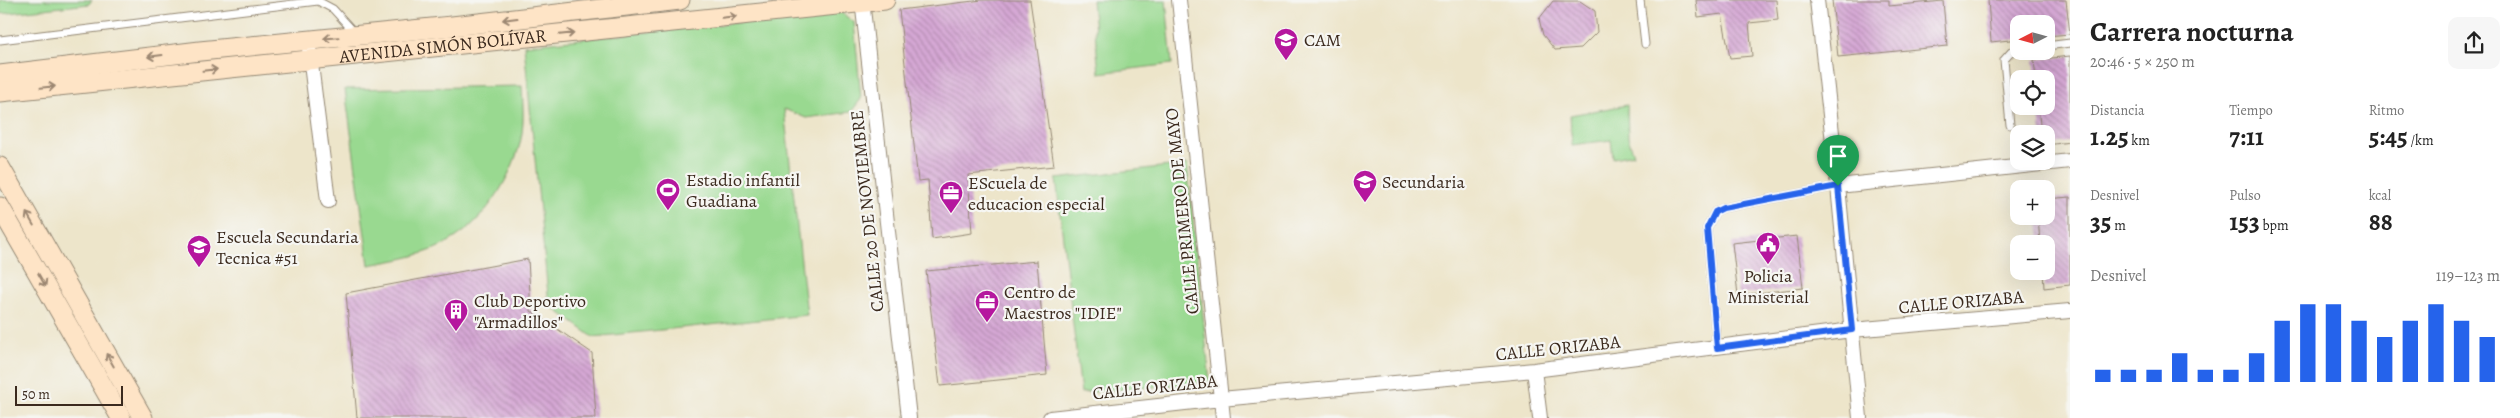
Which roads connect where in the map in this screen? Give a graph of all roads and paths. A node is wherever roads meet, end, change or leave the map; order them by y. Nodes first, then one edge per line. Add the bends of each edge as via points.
1 (680, 0) edge
2 (885, 0) edge
3 (1179, 0) edge
4 (1640, 0) edge
5 (1816, 0) edge
6 (862, 1) edge
7 (836, 3) edge
8 (357, 35) junction
9 (0, 40) edge
10 (308, 40) junction
11 (2070, 43) edge
12 (1645, 44) dead end
13 (2055, 45) edge
14 (2010, 53) edge
15 (310, 60) junction
16 (0, 75) edge
17 (0, 92) edge
18 (2010, 125) dead end
19 (2070, 161) edge
20 (2, 173) edge
21 (1838, 186) junction
22 (328, 201) dead end
23 (0, 207) edge
24 (2070, 311) edge
25 (1852, 330) junction
26 (1717, 348) junction
27 (1534, 370) junction
28 (1221, 399) junction
29 (122, 418) edge
30 (143, 418) edge
31 (909, 418) edge
32 (1050, 418) edge
33 (1223, 418) edge
34 (1540, 418) edge
35 (1860, 418) edge

1 -> 8 street, AVENIDA SIMÓN BOLÍVAR
2 - 6 street, AVENIDA SIMÓN BOLÍVAR
3 - 28 street, CALLE PRIMERO DE MAYO
4 - 12 lane
5 - 21 street
6 - 7 street, AVENIDA SIMÓN BOLÍVAR
6 - 31 street, CALLE 20 DE NOVIEMBRE
15 -> 7 street, AVENIDA SIMÓN BOLÍVAR
8 - 9 lane via 333,9 318,1
8 -> 10 street, AVENIDA SIMÓN BOLÍVAR
10 - 15 street
10 -> 16 street, AVENIDA SIMÓN BOLÍVAR
11 - 13 lane
14 - 18 lane via 2004,60
17 -> 15 street, AVENIDA SIMÓN BOLÍVAR
15 - 22 street
19 - 21 street
30 -> 20 street
21 - 25 street
21 - 26 lane via 1715,212 1707,228
23 -> 29 street
24 - 25 street, CALLE ORIZABA
25 - 26 street, CALLE ORIZABA
25 - 35 street
26 - 27 street, CALLE ORIZABA
27 - 28 street, CALLE ORIZABA
27 - 34 street
28 - 32 street, CALLE ORIZABA
28 - 33 street, CALLE PRIMERO DE MAYO

